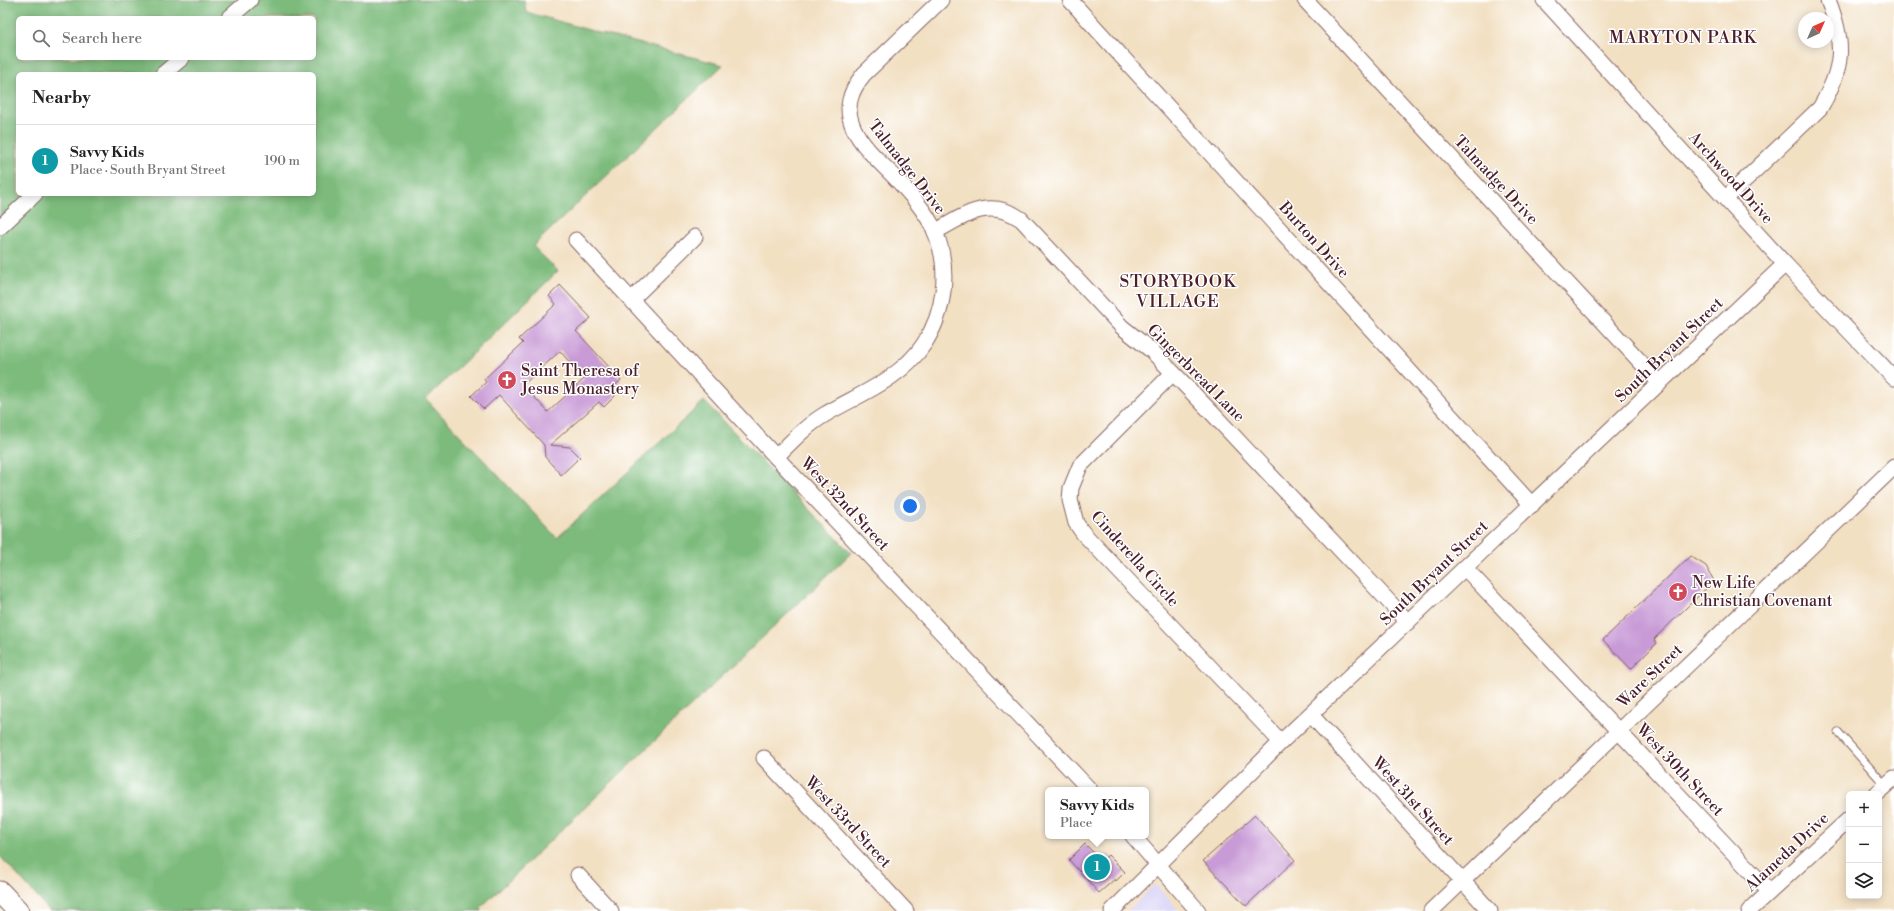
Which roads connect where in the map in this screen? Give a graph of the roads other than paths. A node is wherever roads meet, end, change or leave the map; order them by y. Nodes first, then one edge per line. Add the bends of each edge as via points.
1 (250, 0) edge
2 (941, 0) edge
3 (1070, 0) edge
4 (1305, 0) edge
5 (1544, 0) edge
6 (1828, 0) edge
7 (231, 16) edge
8 (180, 60) edge
9 (165, 72) edge
10 (33, 196) edge
11 (1726, 198) junction
12 (0, 227) edge
13 (935, 232) junction
14 (695, 237) dead end
15 (576, 240) dead end
16 (1785, 264) junction
17 (632, 299) junction
18 (1173, 373) junction
19 (1893, 374) edge
20 (1660, 384) junction
21 (776, 457) junction
22 (1894, 467) edge
23 (1532, 505) junction
24 (1465, 568) junction
25 (1408, 622) junction
26 (1310, 715) junction
27 (1618, 731) junction
28 (1838, 732) dead end
29 (1281, 742) junction
30 (764, 758) dead end
31 (1885, 786) edge
32 (1087, 787) edge
33 (1846, 822) edge
34 (1135, 839) edge
35 (1157, 865) junction
36 (578, 875) dead end
37 (1462, 881) junction
38 (0, 892) edge
39 (1769, 892) junction
40 (18, 911) edge
41 (611, 911) edge
42 (906, 911) edge
43 (1112, 911) edge
44 (1198, 911) edge
45 (1430, 911) edge
46 (1490, 911) edge
47 (1749, 911) edge

1 - 7 street
2 - 13 street, Talmadge Drive via 854,85 848,105 857,135 903,186
3 - 23 street, Burton Drive
4 - 20 street, Talmadge Drive
5 - 11 street, Archwood Drive
6 - 11 street via 1837,21 1841,55 1835,82 1820,108
8 - 9 street
10 - 12 street
11 - 16 street, Archwood Drive
13 - 18 street, Gingerbread Lane via 958,218 979,210 996,209 1012,212 1122,327 1152,351
13 - 21 street, Talmadge Drive via 942,258 943,294 939,312 924,344 911,360 892,376 822,416
14 - 17 street
15 - 17 street, West 32nd Street
16 - 19 street, Archwood Drive
16 - 20 street, South Bryant Street
17 - 21 street, West 32nd Street
18 - 25 street, Gingerbread Lane
18 - 29 street, Cinderella Circle via 1080,466 1071,488 1072,512 1083,533
20 - 23 street, South Bryant Street
21 - 32 street, West 32nd Street
22 - 27 street, Ware Street
23 - 24 street, South Bryant Street
24 - 25 street, South Bryant Street
24 - 27 street, West 30th Street
25 - 26 street, South Bryant Street
26 - 29 street, South Bryant Street
26 - 37 street, West 31st Street
27 - 37 street, Ware Street
27 - 39 street, West 30th Street
28 - 31 lane
29 - 35 street, South Bryant Street
30 - 42 street, West 33rd Street
33 - 39 street, Alameda Drive
34 - 35 street
35 - 43 street, South Bryant Street
35 - 44 street
36 - 41 street
37 - 45 street, Ware Street
37 - 46 street, West 31st Street
38 - 40 street
39 - 47 street, Alameda Drive

